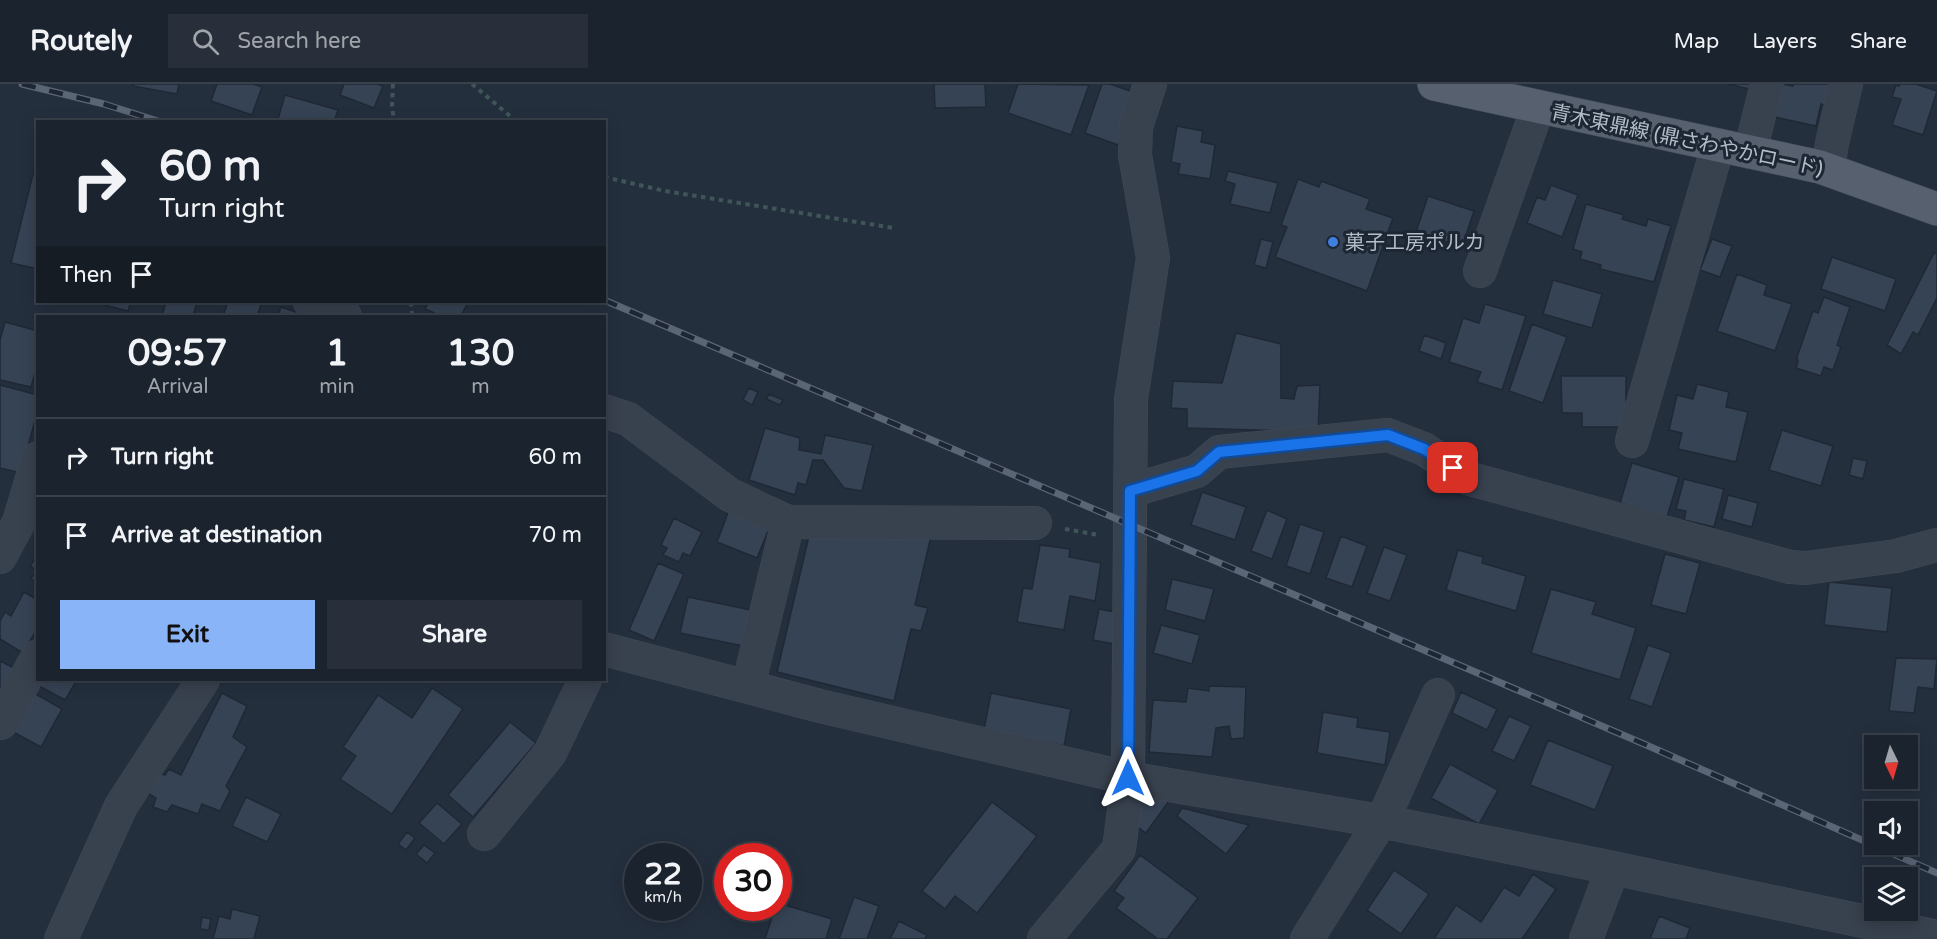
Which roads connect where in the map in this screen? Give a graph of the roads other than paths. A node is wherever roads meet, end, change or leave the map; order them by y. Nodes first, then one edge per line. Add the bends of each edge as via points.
1 (1150, 84) edge
2 (1434, 84) edge
3 (1767, 84) edge
4 (1846, 84) edge
5 (1538, 107) junction
6 (1718, 146) junction
7 (1750, 152) junction
8 (1828, 170) junction
9 (1937, 209) edge
10 (1480, 271) dead end
11 (312, 303) edge
12 (342, 315) edge
13 (606, 412) edge
14 (1632, 441) dead end
15 (36, 464) edge
16 (1130, 491) junction
17 (19, 519) edge
18 (788, 522) junction
19 (1035, 523) road end
20 (1937, 545) edge
21 (0, 557) edge
22 (606, 650) edge
23 (36, 660) edge
24 (202, 681) edge
25 (585, 681) edge
26 (748, 687) junction
27 (1438, 695) dead end
28 (1, 723) edge
29 (1128, 778) junction
30 (1380, 821) junction
31 (484, 834) dead end
32 (1612, 868) junction
33 (1937, 937) edge
34 (61, 939) edge
35 (1044, 939) edge
36 (1306, 939) edge
37 (1586, 939) edge

1 - 16 street via 1136,127 1135,155 1153,258 1131,399
2 - 5 main road, 青木東鼎線 (鼎さわやかロード)
3 - 7 street
4 - 8 street
5 - 6 main road, 青木東鼎線 (鼎さわやかロード)
5 - 10 street
6 - 7 main road, 青木東鼎線 (鼎さわやかロード)
6 - 14 street
7 - 8 main road, 青木東鼎線 (鼎さわやかロード)
8 - 9 main road, 青木東鼎線 (鼎さわやかロード)
11 - 12 street
13 - 18 street via 628,419 730,495
15 - 17 street
16 - 20 street via 1197,471 1219,452 1388,435 1424,449 1467,478 1791,567 1896,556
16 - 29 street
17 - 21 street
18 - 19 street
18 - 26 street
22 - 26 street
23 - 28 street
24 - 34 street via 121,806
25 - 31 street via 550,753
26 - 29 street
27 - 30 street
29 - 30 street
29 - 35 street via 1119,849
30 - 32 street
30 - 36 street
32 - 33 street
32 - 37 street

